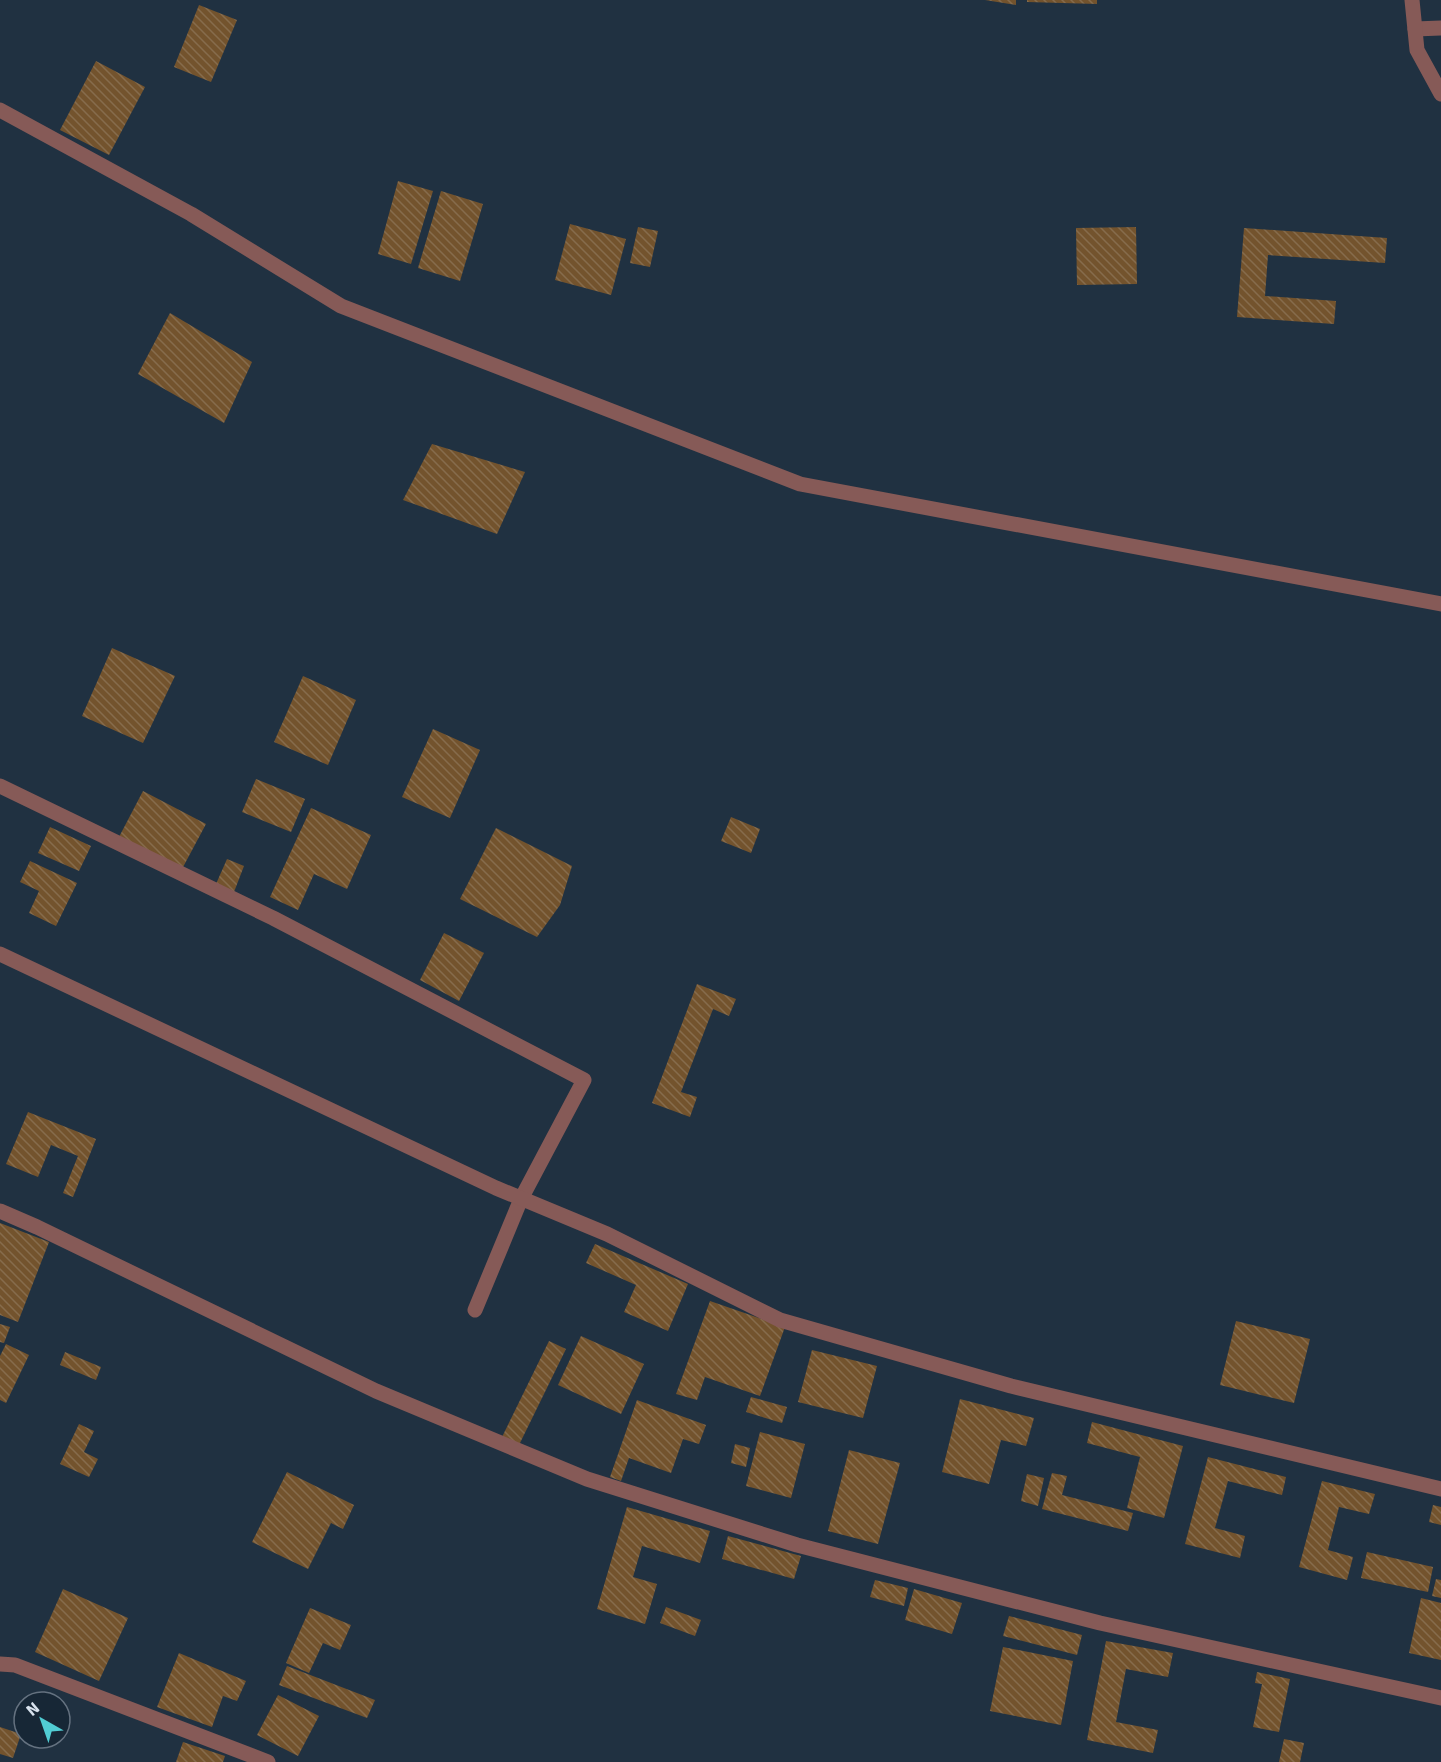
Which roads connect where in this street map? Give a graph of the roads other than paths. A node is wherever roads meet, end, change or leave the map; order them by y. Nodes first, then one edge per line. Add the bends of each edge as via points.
1 (1412, 0) edge
2 (1441, 28) edge
3 (1415, 29) junction
4 (1441, 94) edge
5 (0, 110) edge
6 (1441, 604) edge
7 (0, 786) edge
8 (0, 954) edge
9 (521, 1199) junction
10 (0, 1211) edge
11 (475, 1310) dead end
12 (1441, 1489) edge
13 (0, 1664) edge
14 (1441, 1698) edge
15 (268, 1762) edge

1 - 3 street
2 - 3 street
3 - 4 street via 1417,50
5 - 6 street via 191,214 341,306 800,484
7 - 9 street via 273,918 584,1080
8 - 9 street
9 - 11 street
9 - 12 street via 607,1234 780,1320 1011,1386
10 - 14 street via 376,1391 587,1479 797,1545 1077,1617
13 - 15 street via 15,1665

